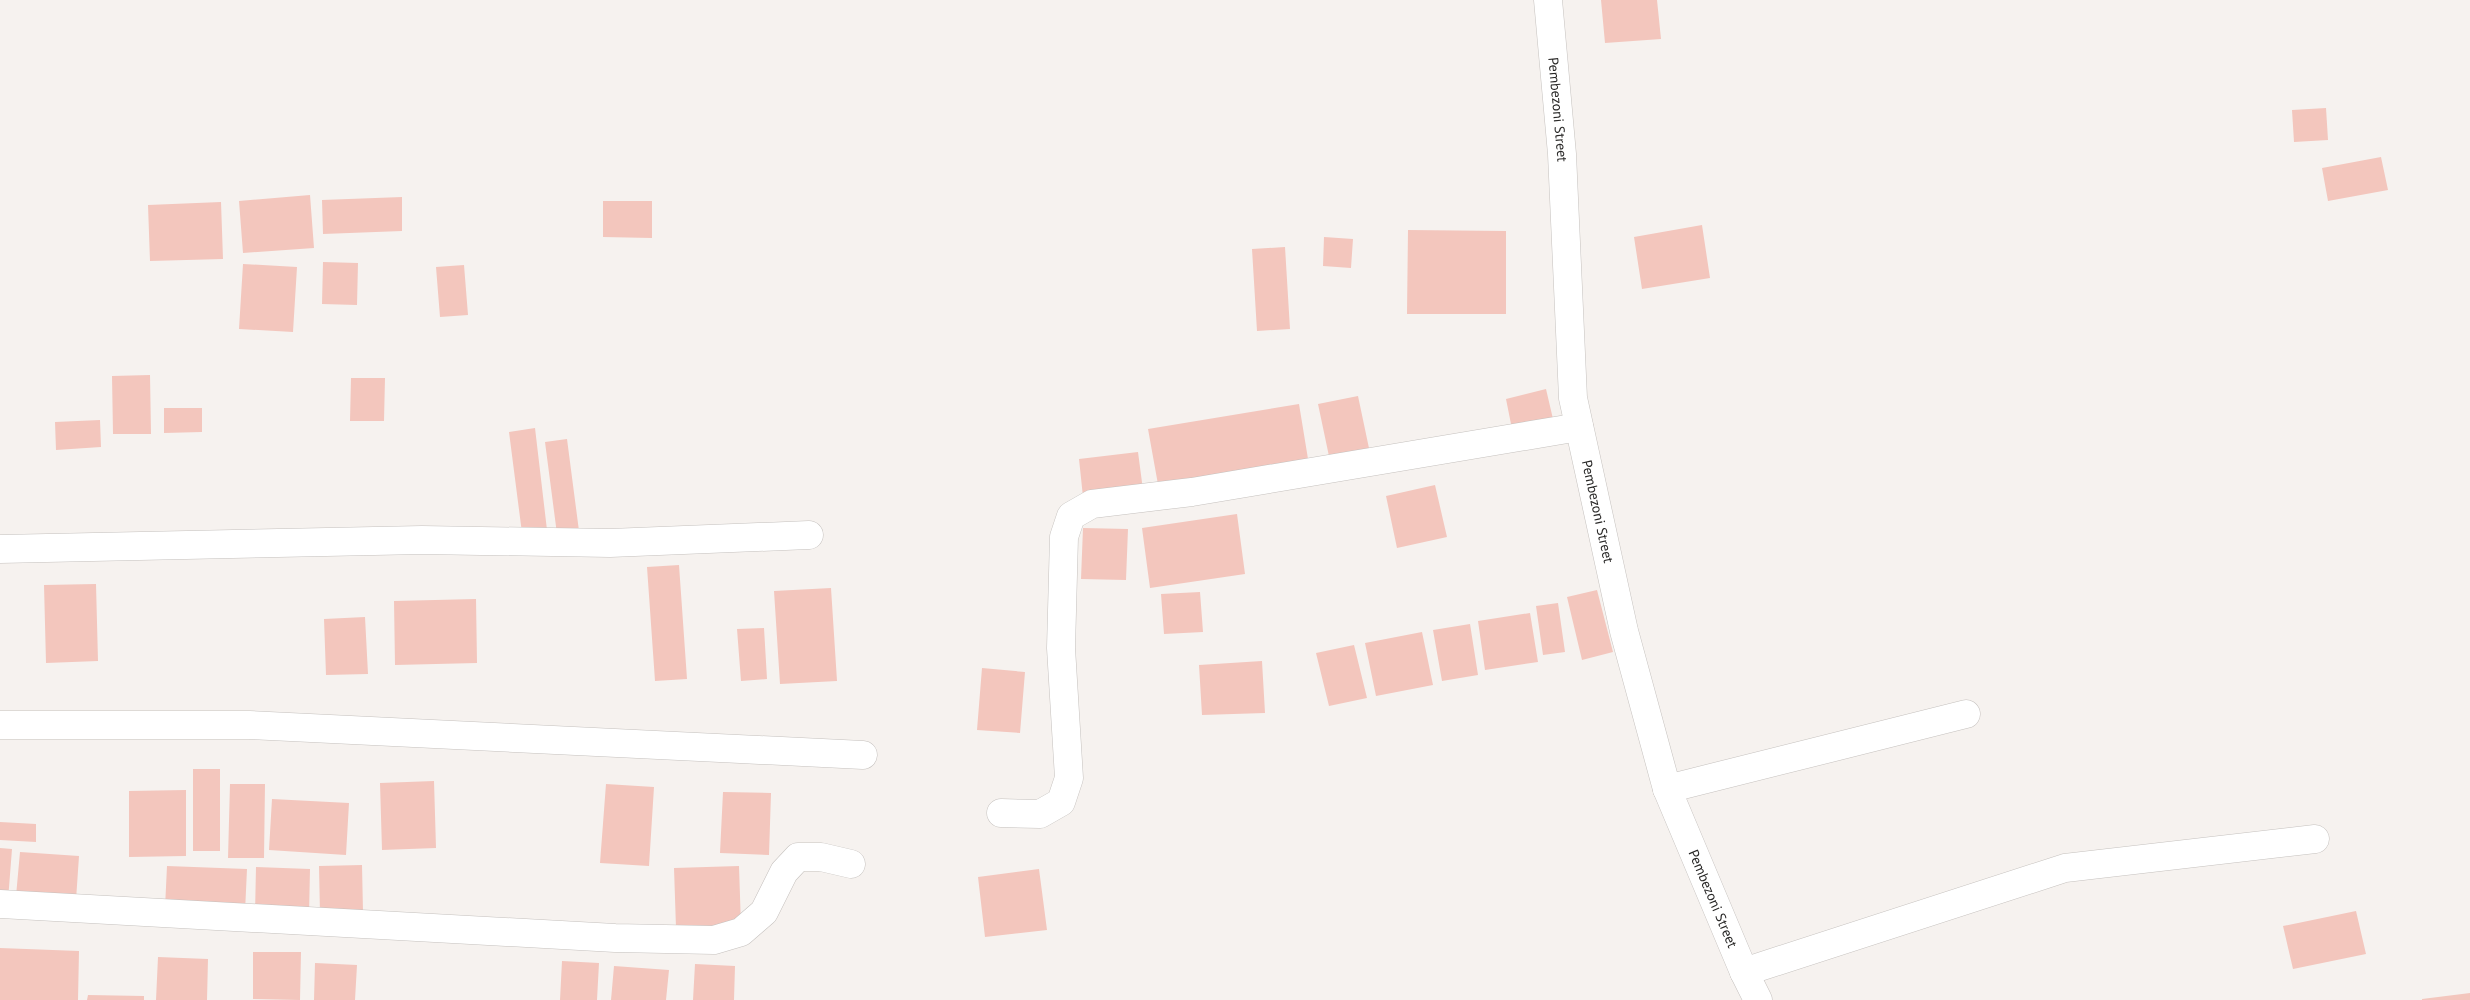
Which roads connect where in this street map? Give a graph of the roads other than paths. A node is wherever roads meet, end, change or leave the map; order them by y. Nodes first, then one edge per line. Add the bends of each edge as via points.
1 (1548, 0) edge
2 (1579, 427) junction
3 (808, 535) dead end
4 (0, 549) edge
5 (1966, 714) dead end
6 (0, 725) edge
7 (863, 755) dead end
8 (1668, 789) junction
9 (1001, 813) dead end
10 (2315, 840) dead end
11 (851, 864) dead end
12 (0, 904) edge
13 (1744, 972) junction
14 (1758, 1000) edge

1 - 2 street, Pembezoni Street via 1562,154 1572,398
2 - 8 street, Pembezoni Street via 1624,630
2 - 9 street via 1192,492 1092,504 1072,516 1064,537 1061,648 1068,778 1061,802 1040,814
3 - 4 street via 610,543 422,540
5 - 8 street
6 - 7 street via 249,725
8 - 13 street, Pembezoni Street
10 - 13 street via 2065,868
11 - 12 street via 821,856 798,857 784,872 764,912 741,932 714,940 614,938
13 - 14 street, Pembezoni Street

